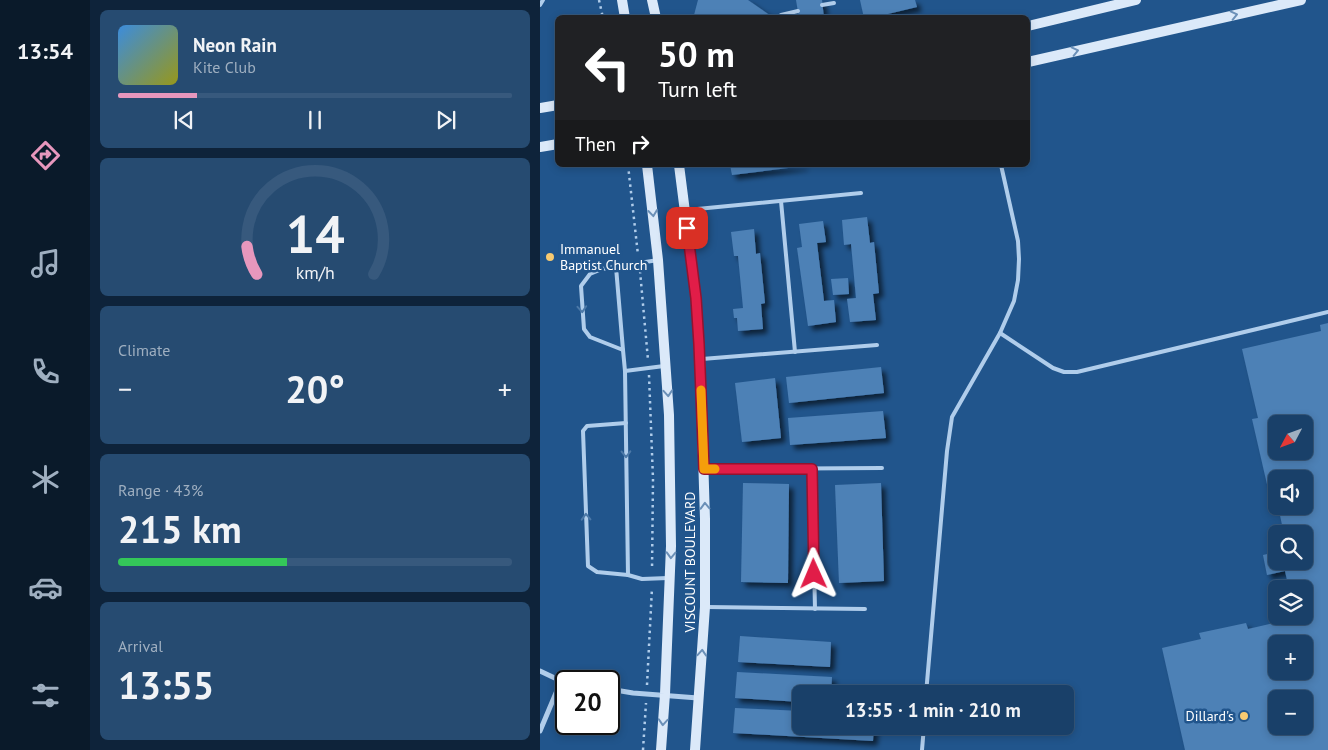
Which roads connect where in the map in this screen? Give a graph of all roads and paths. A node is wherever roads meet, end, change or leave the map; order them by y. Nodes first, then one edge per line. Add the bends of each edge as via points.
1 (543, 0) edge
2 (599, 0) edge
3 (622, 0) edge
4 (652, 0) edge
5 (1136, 0) edge
6 (1301, 0) edge
7 (834, 3) dead end
8 (540, 5) edge
9 (822, 5) dead end
10 (798, 11) dead end
11 (602, 15) edge
12 (624, 15) edge
13 (655, 15) edge
14 (784, 15) edge
15 (1030, 26) edge
16 (1030, 62) edge
17 (555, 106) edge
18 (540, 108) edge
19 (555, 144) edge
20 (540, 147) edge
21 (628, 167) edge
22 (647, 167) edge
23 (679, 167) edge
24 (1001, 167) edge
25 (861, 193) dead end
26 (781, 201) junction
27 (685, 210) junction
28 (658, 260) junction
29 (639, 263) junction
30 (616, 267) junction
31 (1328, 312) edge
32 (1000, 333) junction
33 (877, 346) dead end
34 (623, 350) junction
35 (795, 352) junction
36 (700, 359) junction
37 (666, 366) junction
38 (649, 368) junction
39 (625, 370) junction
40 (626, 423) junction
41 (882, 468) dead end
42 (704, 469) junction
43 (812, 469) junction
44 (628, 576) junction
45 (652, 578) junction
46 (670, 578) junction
47 (705, 607) junction
48 (815, 609) junction
49 (865, 609) dead end
50 (540, 671) edge
51 (555, 678) edge
52 (927, 685) edge
53 (620, 690) edge
54 (646, 694) junction
55 (665, 694) junction
56 (699, 698) junction
57 (555, 699) edge
58 (540, 731) edge
59 (923, 735) edge
60 (643, 750) edge
61 (661, 750) edge
62 (695, 750) edge
63 (922, 750) edge

1 - 8 lane
2 - 11 path
3 - 12 main road
4 - 13 main road
5 - 15 main road
16 -> 6 main road
7 - 9 lane
10 - 14 lane
17 - 18 main road
19 - 20 main road
21 - 29 path
22 -> 28 main road, VISCOUNT BOULEVARD
23 - 27 main road, VISCOUNT BOULEVARD
24 - 32 lane via 1019,259 1014,301
25 - 26 lane
26 - 27 lane
26 - 35 lane
27 - 36 main road, VISCOUNT BOULEVARD
28 - 29 lane
28 - 37 main road, VISCOUNT BOULEVARD
29 - 30 lane
29 - 38 path
30 - 34 lane
30 -> 34 lane via 590,274 580,286 584,330 590,337
31 - 32 lane via 1077,372 1053,368
32 - 52 lane via 952,417
33 - 35 lane
34 - 39 lane
35 - 36 lane
36 - 42 main road, VISCOUNT BOULEVARD
37 - 38 lane
37 -> 46 main road, VISCOUNT BOULEVARD via 670,433
38 - 39 lane
38 - 45 path
39 - 40 lane
40 -> 44 lane
44 -> 40 lane via 597,572 588,566 583,431 587,426
41 - 43 lane
42 - 43 lane
47 -> 42 main road, VISCOUNT BOULEVARD
43 - 48 lane
44 - 45 lane
45 - 46 lane
45 - 54 path
46 - 55 main road, VISCOUNT BOULEVARD
47 - 48 lane
56 -> 47 main road, VISCOUNT BOULEVARD
48 - 49 lane
50 - 51 street
53 - 54 street
54 - 55 street
54 - 60 path
55 - 56 street
55 -> 61 main road, VISCOUNT BOULEVARD
56 - 62 main road, VISCOUNT BOULEVARD
57 - 58 street
59 - 63 lane

